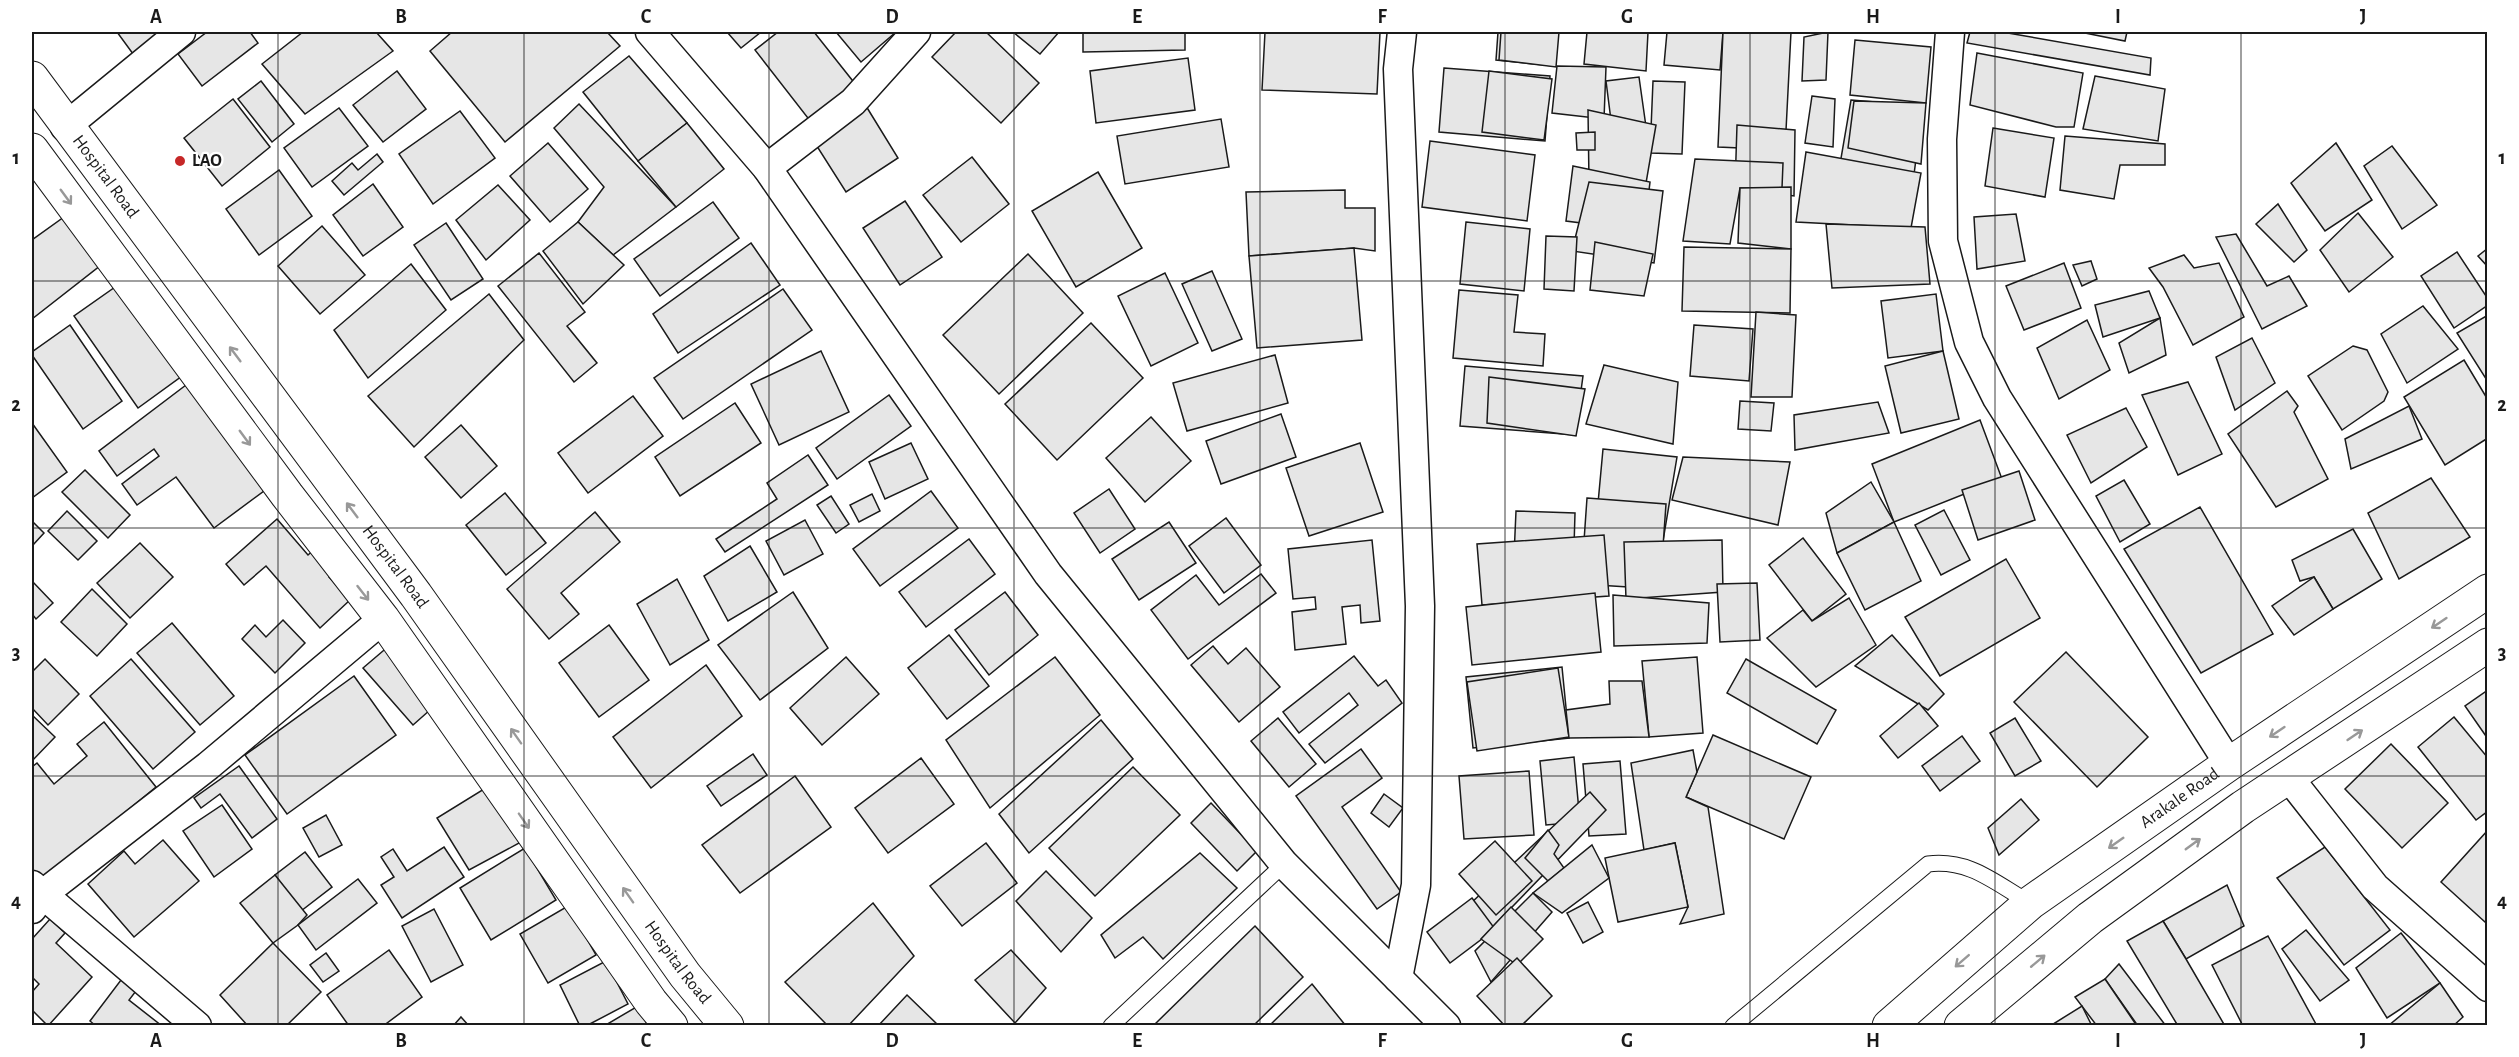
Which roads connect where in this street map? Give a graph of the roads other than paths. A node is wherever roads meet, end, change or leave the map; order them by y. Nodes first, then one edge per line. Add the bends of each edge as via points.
1 (181, 32) edge
2 (650, 32) edge
3 (916, 32) edge
4 (1402, 32) edge
5 (1950, 32) edge
6 (32, 78) edge
7 (61, 121) junction
8 (32, 150) edge
9 (767, 168) junction
10 (2487, 591) edge
11 (383, 619) junction
12 (2487, 645) edge
13 (2229, 764) junction
14 (2290, 779) junction
15 (1284, 864) junction
16 (35, 896) edge
17 (2030, 903) junction
18 (1398, 978) junction
19 (2487, 987) edge
20 (197, 1026) edge
21 (671, 1026) edge
22 (727, 1026) edge
23 (1111, 1026) edge
24 (1446, 1026) edge
25 (1732, 1026) edge
26 (1889, 1026) edge
27 (1961, 1026) edge

1 - 7 street
2 - 9 street
3 - 9 street via 853,102
4 - 18 street via 1398,69 1420,606 1416,885
5 - 13 street via 1942,140 1943,241 1969,342 2003,408
6 - 7 street, Hospital Road
22 -> 7 street, Hospital Road via 685,975 416,595
8 -> 11 street
9 - 15 street via 1048,574
10 -> 13 street, Arakale Road
11 - 16 street via 208,766
11 -> 21 street
14 -> 12 street
13 -> 17 street, Arakale Road
14 - 19 street via 2375,887
27 -> 14 street via 2090,918 2244,807
15 - 18 street
15 - 23 lane
16 - 20 street
17 - 25 lane via 1964,865 1928,864
17 -> 26 street, Arakale Road
18 - 24 street

